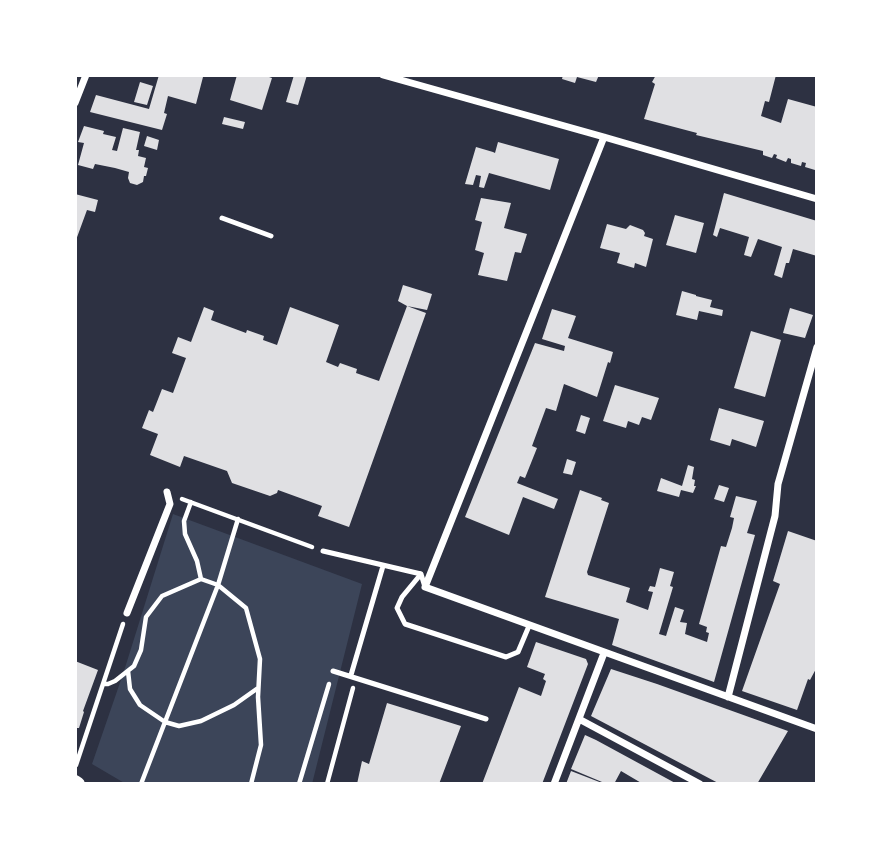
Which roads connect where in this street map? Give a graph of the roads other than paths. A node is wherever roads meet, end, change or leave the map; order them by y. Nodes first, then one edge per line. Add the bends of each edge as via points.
1 (86, 75) edge
2 (383, 75) edge
3 (75, 103) edge
4 (604, 137) junction
5 (817, 199) edge
6 (222, 218) dead end
7 (271, 236) dead end
8 (817, 347) edge
9 (166, 492) dead end
10 (323, 551) road end
11 (383, 566) junction
12 (421, 574) junction
13 (425, 587) junction
14 (127, 613) road end
15 (529, 626) junction
16 (604, 653) junction
17 (334, 671) road end
18 (354, 676) junction
19 (728, 697) junction
20 (486, 719) dead end
21 (579, 719) junction
22 (817, 729) edge
23 (554, 784) edge
24 (699, 784) edge

1 - 3 street
2 - 4 street
4 - 5 street
4 - 13 street
6 - 7 lane
8 - 19 street via 778,484 775,516
9 - 14 street via 170,504
10 - 11 lane
11 - 12 lane
11 - 18 lane
12 - 13 lane
12 - 15 lane via 397,608 405,624 506,657 518,652
13 - 15 street
15 - 16 street
16 - 19 street
16 - 21 street
17 - 18 lane
18 - 20 lane
19 - 22 street
21 - 23 street
21 - 24 street

